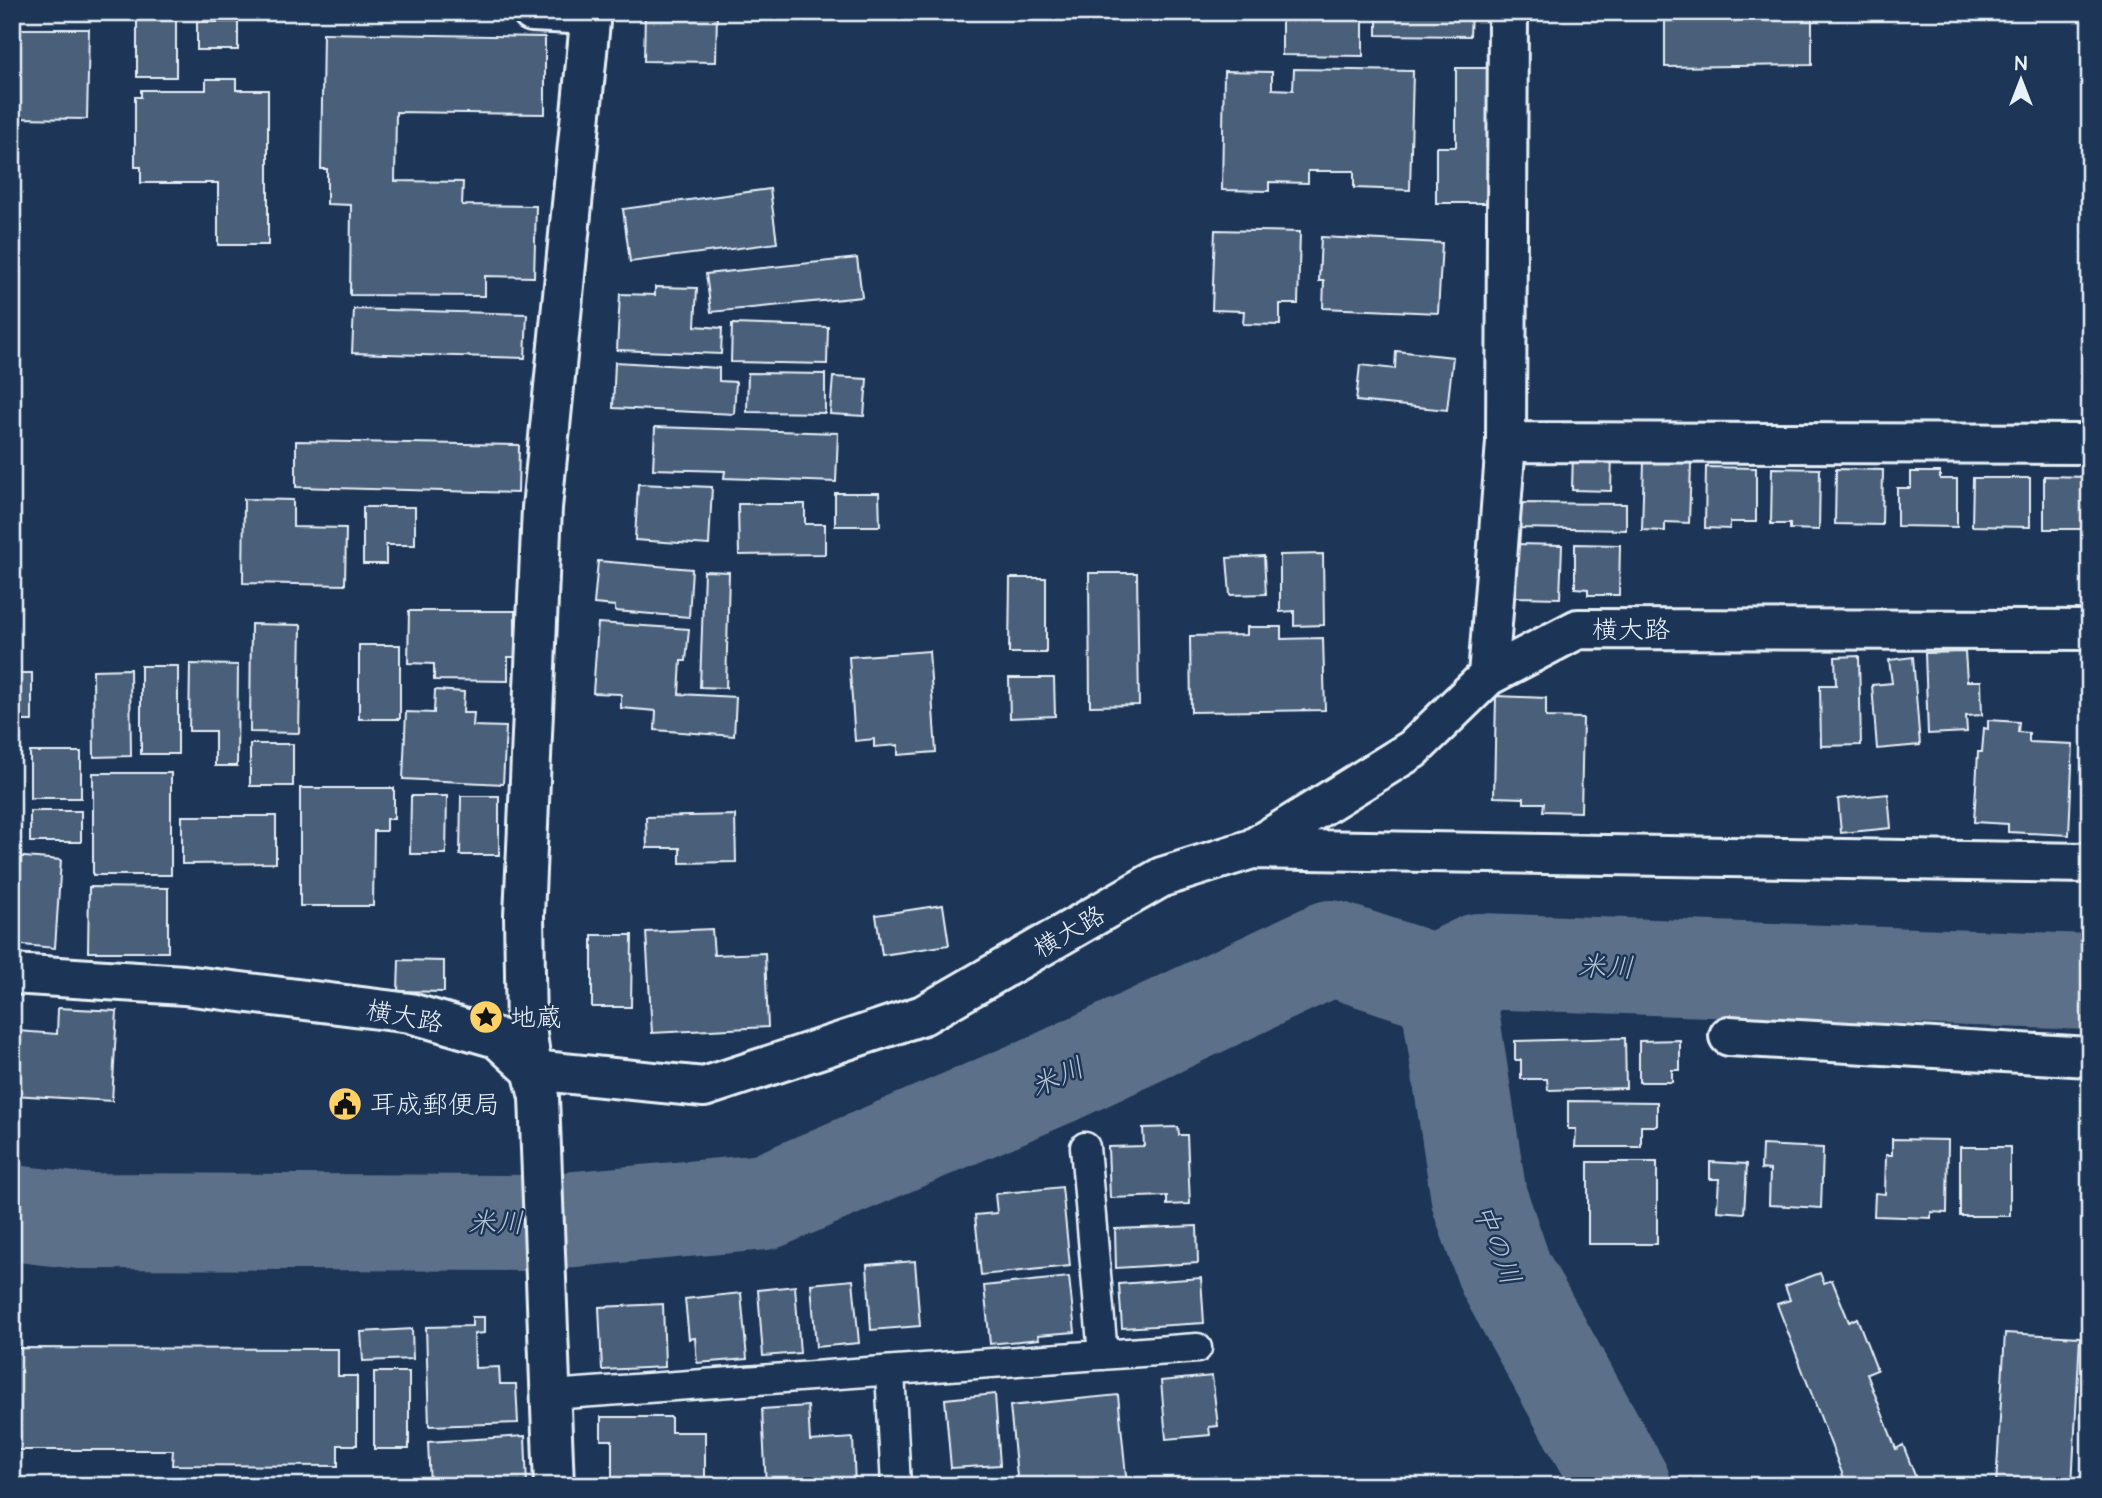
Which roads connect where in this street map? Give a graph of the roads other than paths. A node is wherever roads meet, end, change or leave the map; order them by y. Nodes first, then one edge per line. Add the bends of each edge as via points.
1 (532, 12) edge
2 (1508, 12) edge
3 (591, 14) edge
4 (1506, 442) junction
5 (2090, 444) edge
6 (2090, 630) edge
7 (1488, 676) junction
8 (1252, 849) junction
9 (2090, 863) edge
10 (12, 974) edge
11 (1729, 1036) dead end
12 (2090, 1057) edge
13 (532, 1070) junction
14 (1085, 1147) dead end
15 (1197, 1348) dead end
16 (1103, 1355) junction
17 (890, 1371) junction
18 (551, 1395) junction
19 (554, 1486) edge
20 (896, 1486) edge

1 - 3 street
2 - 4 street
3 - 13 street via 542,508 524,916 526,1027
4 - 5 street
4 - 7 street
6 - 7 street, 横大路 via 1578,629
7 - 8 street, 横大路 via 1413,749
8 - 9 street
8 - 13 street, 横大路 via 1162,877 923,1015 704,1087
10 - 13 street, 横大路 via 184,985 410,1013 497,1038
11 - 12 street
13 - 18 street via 539,1097
14 - 16 lane
15 - 16 lane
16 - 17 lane
17 - 18 lane
17 - 20 lane
18 - 19 street

